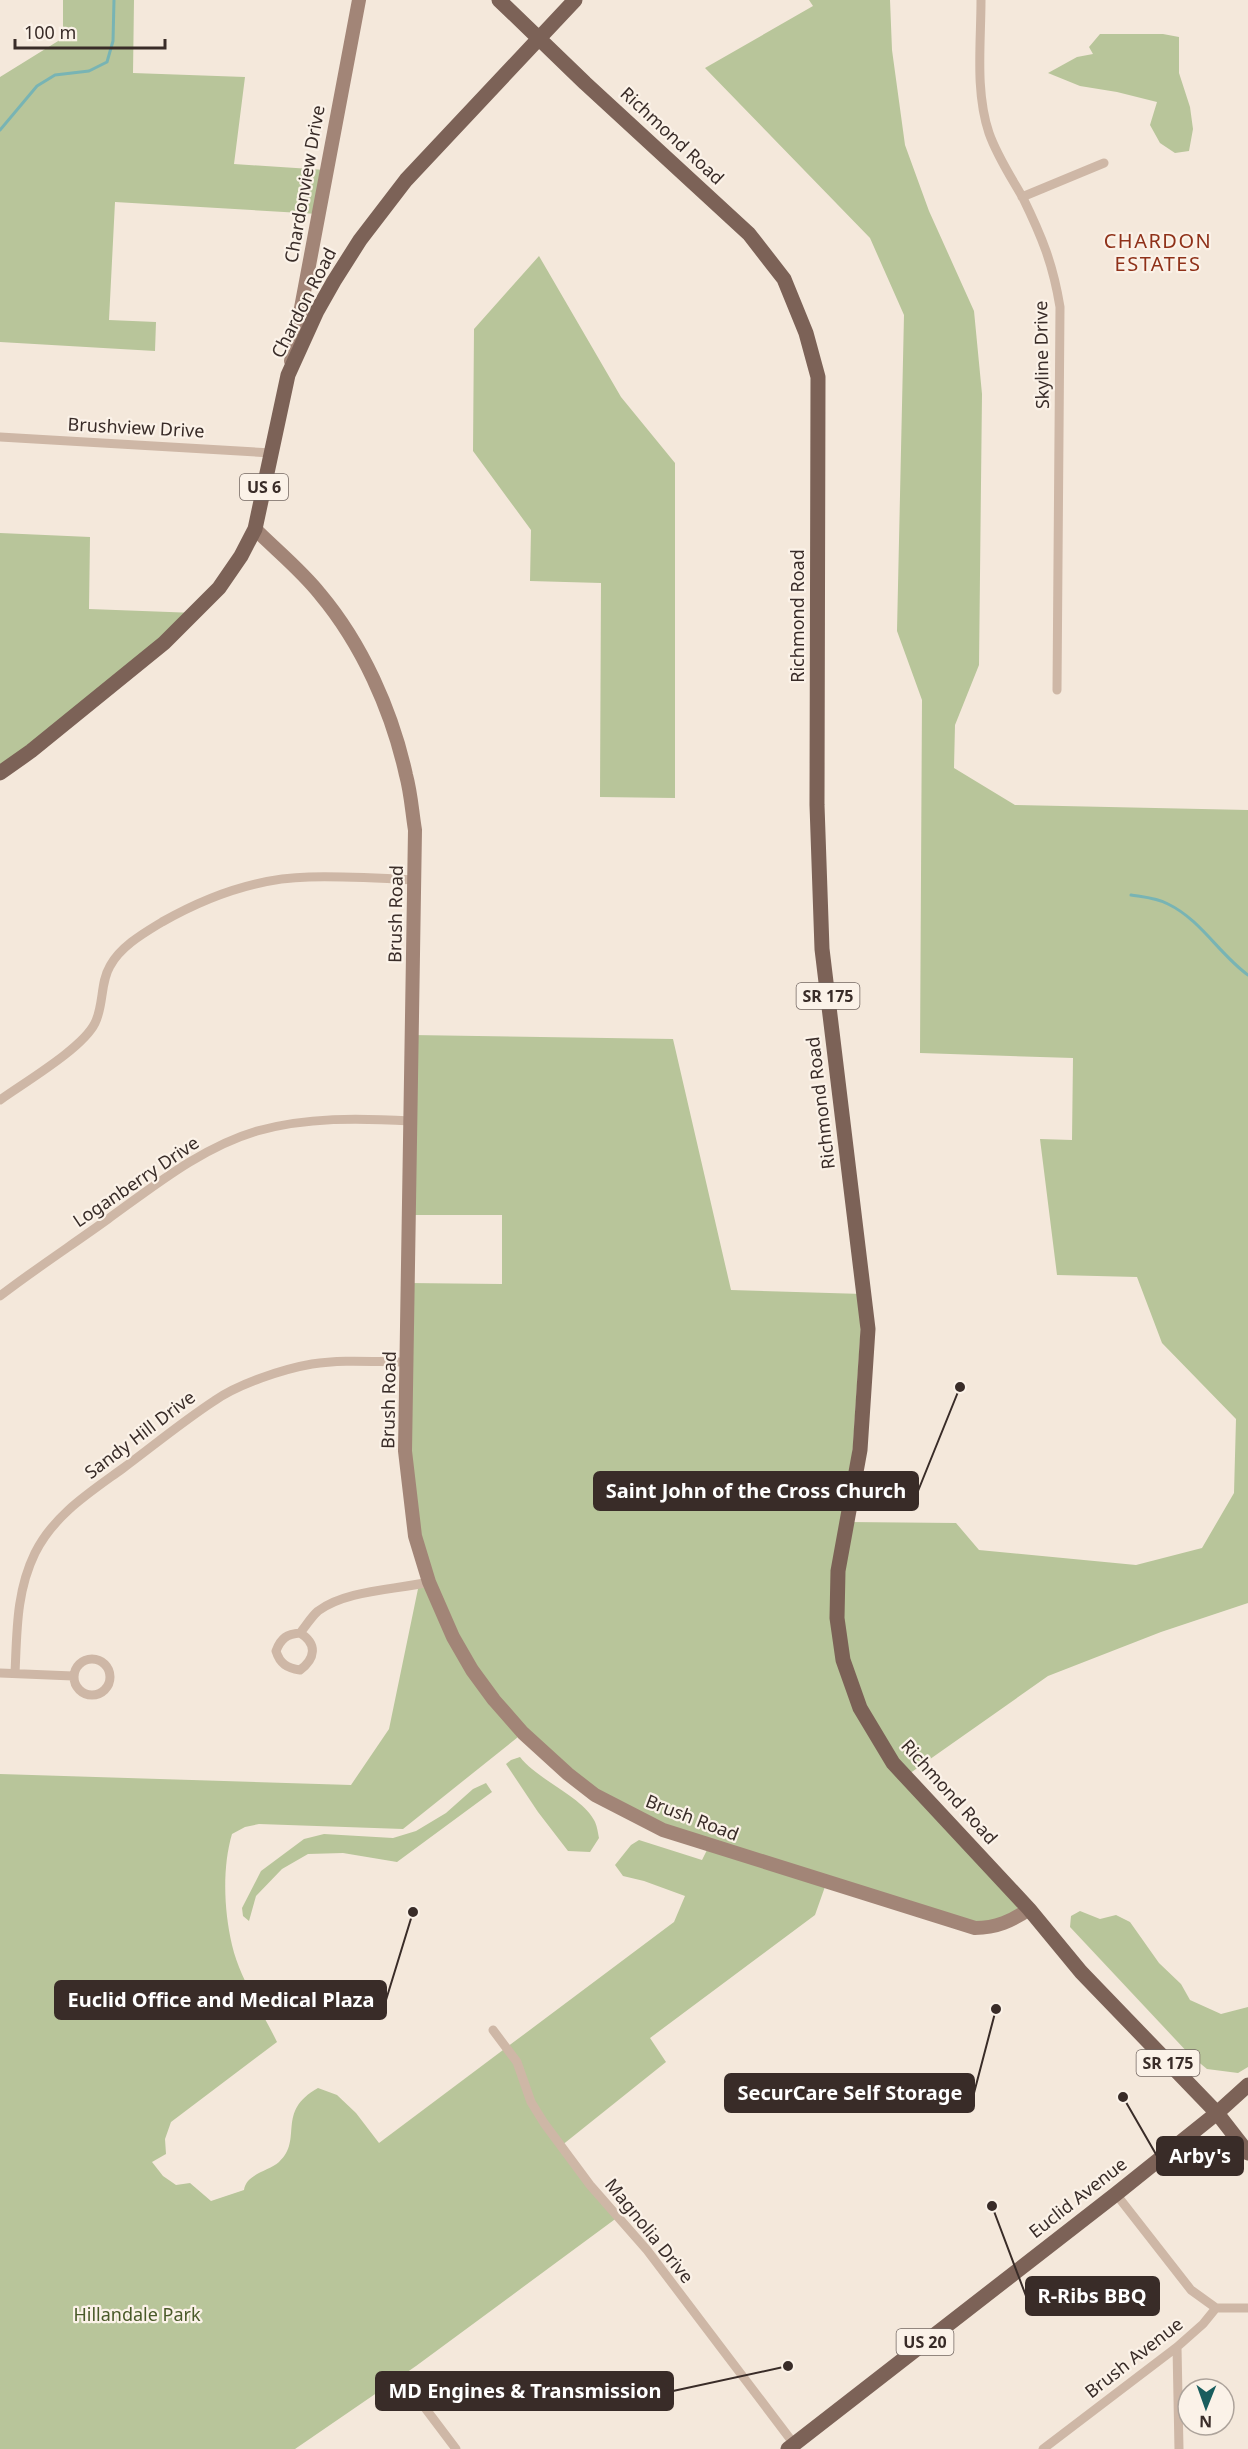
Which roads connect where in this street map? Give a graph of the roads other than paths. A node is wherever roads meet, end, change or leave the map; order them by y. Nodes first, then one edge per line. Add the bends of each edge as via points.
1 (359, 0) edge
2 (499, 0) edge
3 (575, 0) edge
4 (981, 0) edge
5 (538, 38) junction
6 (1104, 163) dead end
7 (1022, 197) junction
8 (288, 375) junction
9 (0, 436) edge
10 (271, 453) junction
11 (255, 529) junction
12 (1057, 690) dead end
13 (0, 773) edge
14 (414, 880) junction
15 (0, 1100) edge
16 (411, 1120) junction
17 (2, 1290) edge
18 (407, 1362) junction
19 (429, 1582) junction
20 (300, 1633) junction
21 (0, 1673) edge
22 (15, 1674) junction
23 (73, 1676) junction
24 (1029, 1909) junction
25 (492, 2030) dead end
26 (1248, 2085) edge
27 (1217, 2113) junction
28 (1248, 2153) edge
29 (1116, 2194) junction
30 (1215, 2308) junction
31 (1248, 2308) edge
32 (1177, 2347) junction
33 (407, 2384) dead end
34 (791, 2447) edge
35 (456, 2449) edge
36 (1043, 2449) edge
37 (1179, 2449) edge

1 - 8 street, Chardonview Drive
2 - 5 main road, Richmond Road / SR 175
3 - 5 main road, Chardon Road / US 6
4 - 7 street, Skyline Drive via 980,91 989,132
5 - 8 main road, Chardon Road / US 6 via 406,180 360,240 317,311
5 - 24 main road, Richmond Road / SR 175 via 749,234 784,279 806,333 818,377 817,805 822,948 868,1329 860,1450 838,1570 837,1618 843,1660 860,1708 893,1762
6 - 7 street
7 - 12 street, Skyline Drive via 1054,271 1060,307
8 - 10 main road, Chardon Road / US 6
9 - 10 street, Brushview Drive
10 - 11 main road, Chardon Road / US 6
11 - 13 main road, Chardon Road / US 6 via 219,588 196,613 164,643
11 - 14 street, Brush Road via 319,592 362,657 386,711 406,775 415,830
14 - 15 street via 308,876 262,882 184,909 137,938 110,966 100,1010 82,1041
14 - 16 street, Brush Road
16 - 17 street, Loganberry Drive via 347,1118 256,1132 209,1152 168,1176
16 - 18 street, Brush Road
18 - 19 street, Brush Road via 405,1451 409,1492 415,1536
18 - 22 street, Sandy Hill Drive via 310,1364 258,1380 216,1399 75,1503 52,1524 22,1586
19 - 20 street via 343,1598 316,1613
19 - 24 street, Brush Road via 453,1636 494,1700 523,1733 595,1795 663,1830 975,1928 1011,1921
20 - 20 street via 307,1637 314,1654 300,1670 289,1668 278,1657 278,1646 285,1636
21 - 22 street
22 - 23 street
23 - 23 street via 79,1664 95,1658 109,1669 111,1683 100,1694 89,1696 78,1688
24 - 27 main road, Richmond Road / SR 175 via 1081,1972
25 - 34 street, Magnolia Drive via 517,2062 531,2102 544,2123 590,2185 647,2250
26 - 27 main road, Euclid Avenue / US 20
27 - 28 main road, SR 175
27 - 29 main road, Euclid Avenue / US 20
29 - 30 street via 1191,2290
29 - 34 main road, Euclid Avenue / US 20
30 - 31 street
30 - 32 street, Brush Avenue
32 - 36 street, Brush Avenue
32 - 37 street
33 - 35 street

